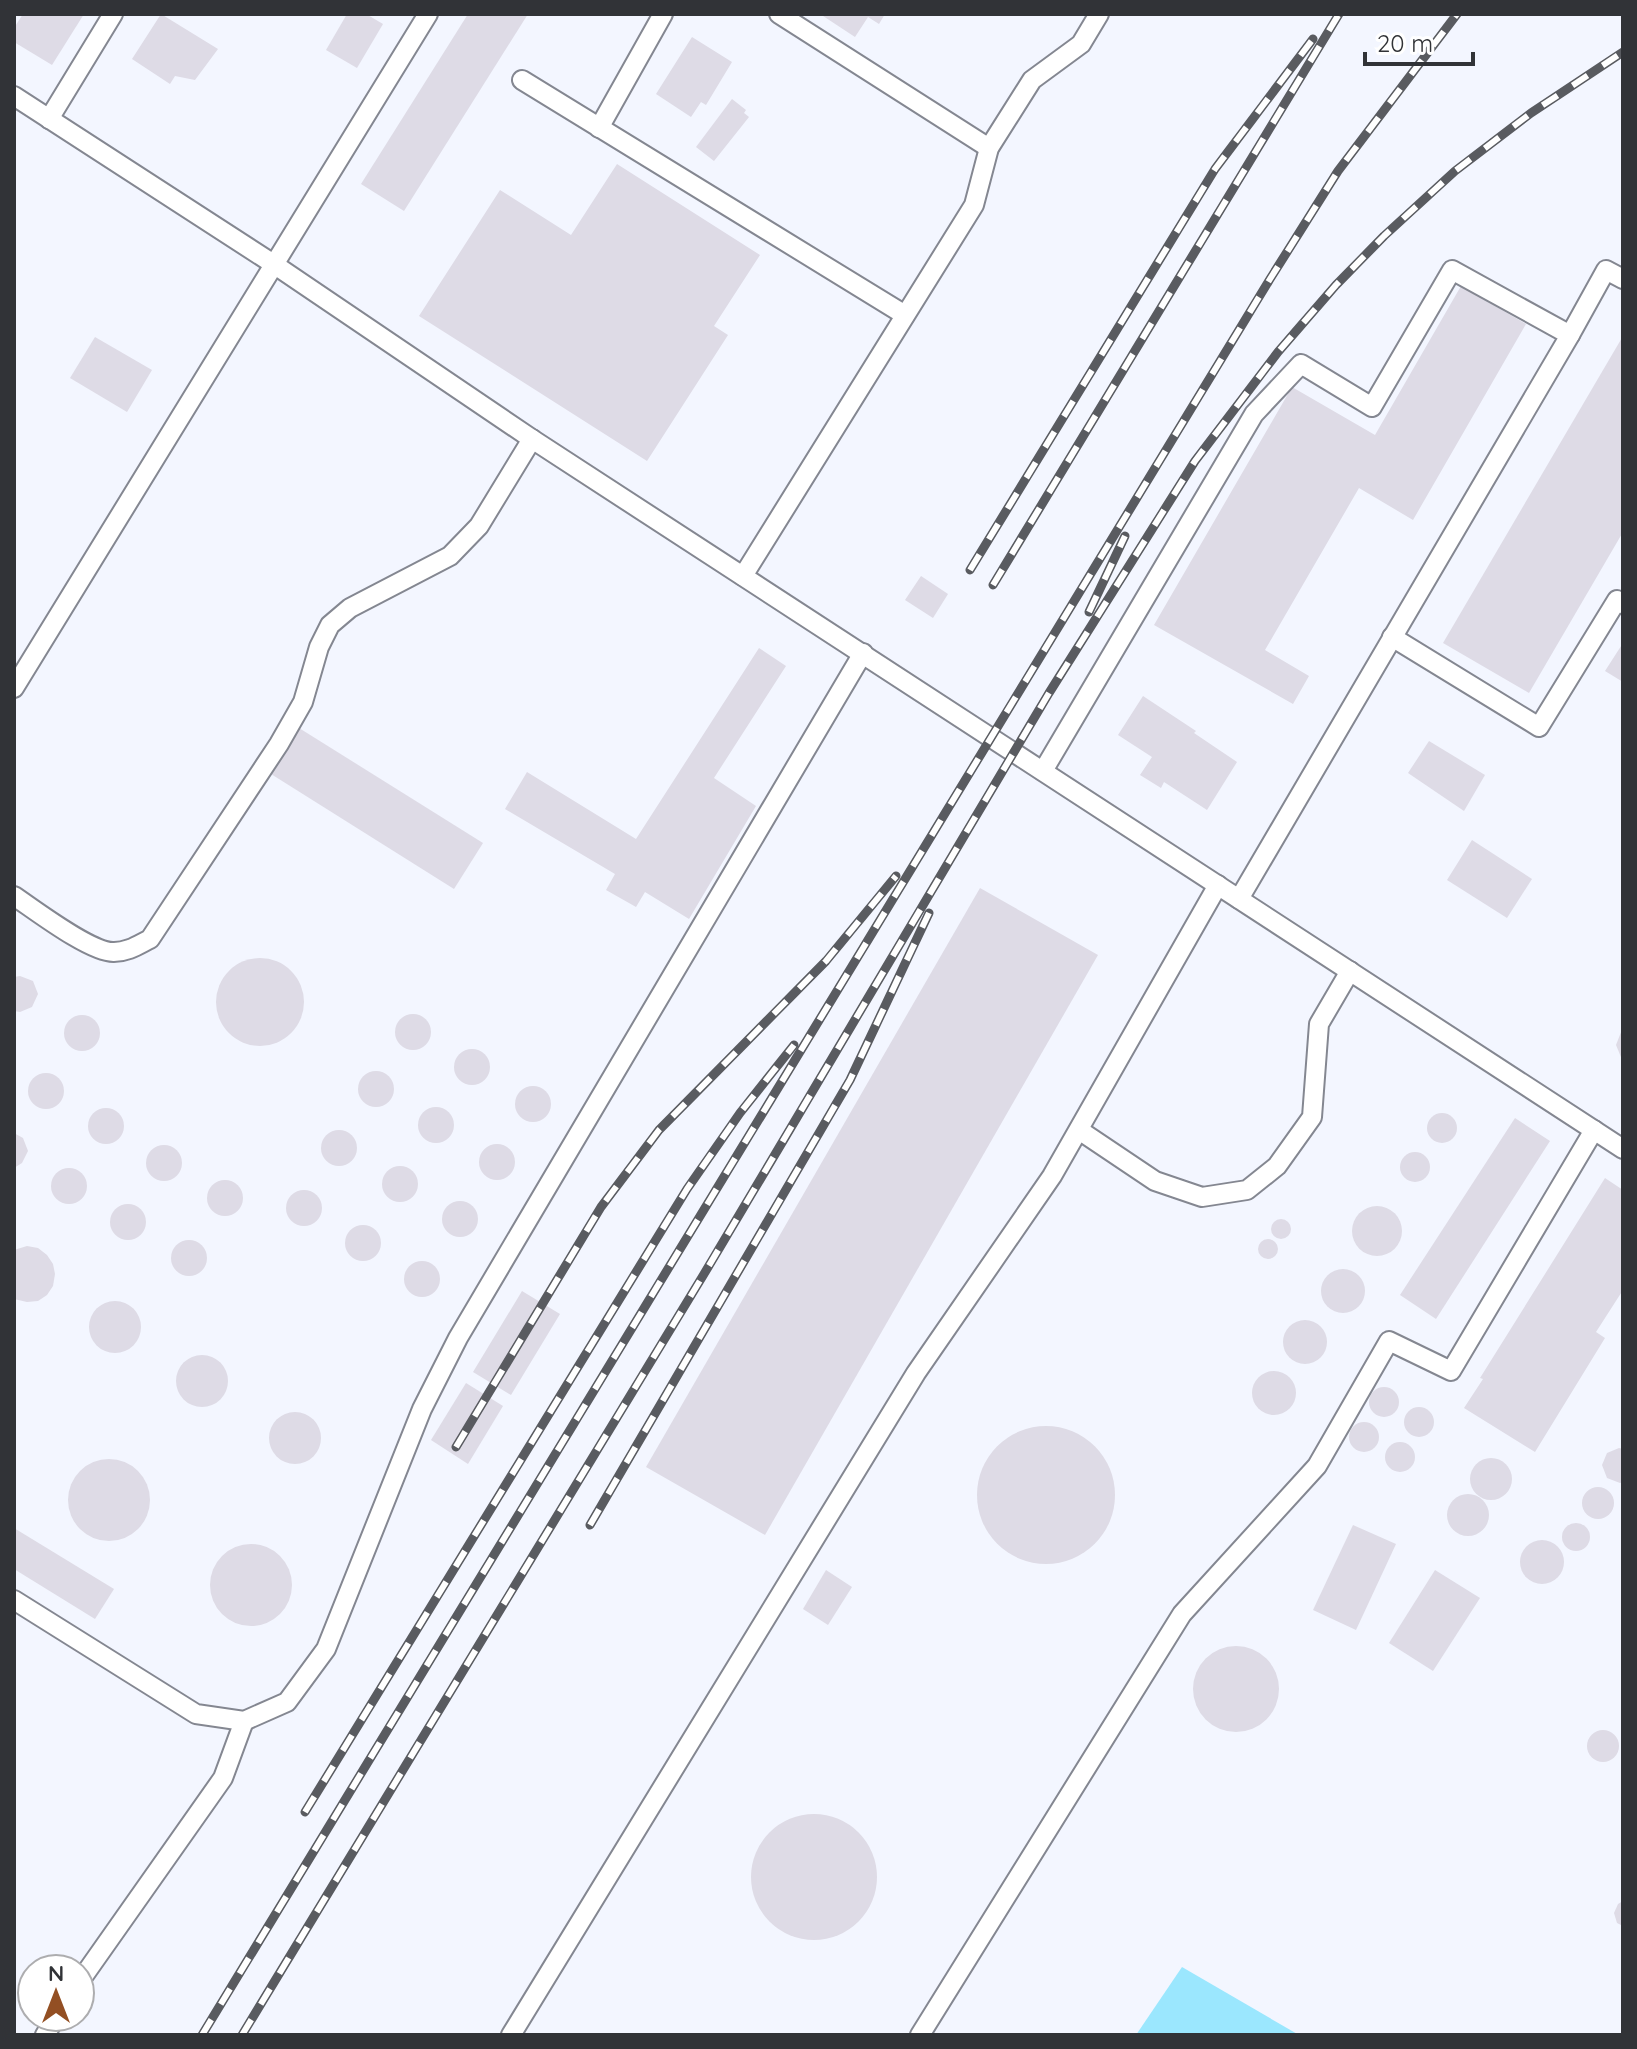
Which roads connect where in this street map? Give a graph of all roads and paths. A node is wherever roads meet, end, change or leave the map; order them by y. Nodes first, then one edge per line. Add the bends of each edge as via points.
1 (113, 14) edge
2 (428, 14) edge
3 (663, 14) edge
4 (779, 14) edge
5 (1099, 14) edge
6 (522, 80) dead end
7 (14, 96) edge
8 (49, 119) junction
9 (599, 128) junction
10 (989, 148) junction
11 (275, 265) junction
12 (1623, 279) edge
13 (905, 315) junction
14 (1570, 335) junction
15 (532, 439) junction
16 (743, 576) junction
17 (1623, 604) edge
18 (1392, 637) junction
19 (863, 653) junction
20 (14, 688) edge
21 (1043, 771) junction
22 (1218, 885) junction
23 (14, 896) edge
24 (1239, 899) junction
25 (1350, 971) junction
26 (1079, 1130) junction
27 (1594, 1130) junction
28 (1623, 1149) edge
29 (14, 1600) edge
30 (244, 1721) junction
31 (96, 1958) edge
32 (511, 2035) edge
33 (920, 2035) edge

1 - 8 lane
2 - 11 lane
3 - 9 lane
4 - 10 lane
5 - 10 lane via 1081,44 1032,80
6 - 9 lane
7 - 8 lane
8 - 11 lane
9 - 13 lane
10 - 13 lane via 974,205
11 - 15 lane
11 - 20 lane
12 - 14 lane via 1606,270
13 - 16 lane
14 - 18 lane
14 - 21 lane via 1452,270 1372,407 1301,364 1254,414
15 - 16 lane
15 - 23 lane via 479,526 450,556 350,608 330,625 303,702 279,744 150,939 111,953 92,947
16 - 19 lane
17 - 18 lane via 1617,600 1539,727
18 - 24 lane
19 - 21 lane
19 - 30 lane via 458,1338 422,1409 326,1649 287,1702
21 - 22 lane
22 - 24 lane
22 - 26 lane
24 - 25 lane
25 - 26 lane via 1319,1024 1312,1117 1277,1166 1247,1190 1202,1197 1155,1181
25 - 27 lane
26 - 32 lane via 916,1373
27 - 28 lane
27 - 33 lane via 1451,1371 1389,1341 1317,1466 1182,1614
29 - 30 lane via 196,1714
30 - 31 lane via 223,1778

